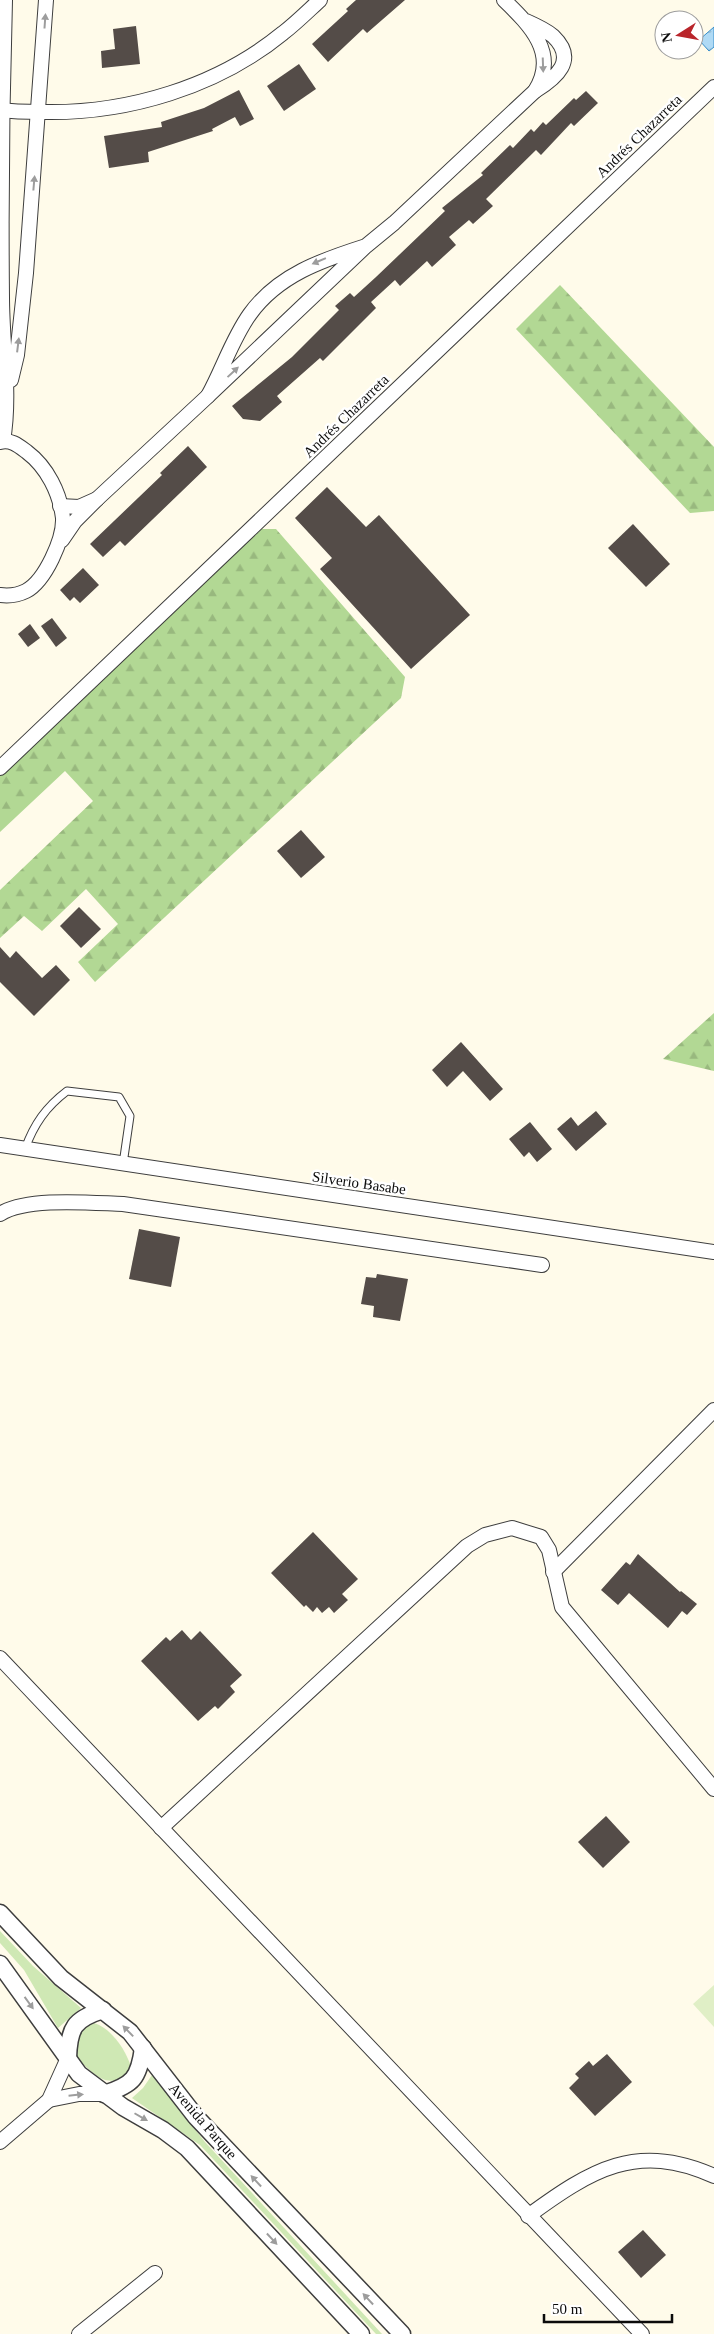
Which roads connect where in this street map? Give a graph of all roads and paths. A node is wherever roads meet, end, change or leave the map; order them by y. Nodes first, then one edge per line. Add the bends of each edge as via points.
1 (4, 0) edge
2 (46, 0) edge
3 (320, 0) edge
4 (504, 0) edge
5 (526, 21) junction
6 (714, 87) edge
7 (535, 92) junction
8 (1, 111) edge
9 (39, 112) junction
10 (366, 246) junction
11 (7, 392) junction
12 (208, 396) junction
13 (2, 442) edge
14 (97, 499) junction
15 (60, 506) junction
16 (57, 547) junction
17 (0, 595) edge
18 (0, 768) edge
19 (0, 1145) edge
20 (25, 1149) junction
21 (123, 1164) junction
22 (0, 1214) edge
23 (714, 1252) edge
24 (542, 1265) dead end
25 (714, 1410) edge
26 (553, 1572) junction
27 (0, 1658) edge
28 (714, 1790) edge
29 (161, 1828) junction
30 (0, 1913) edge
31 (0, 1964) edge
32 (103, 2010) junction
33 (143, 2048) junction
34 (68, 2058) junction
35 (104, 2094) junction
36 (49, 2100) junction
37 (0, 2142) edge
38 (714, 2176) edge
39 (528, 2216) junction
40 (155, 2273) dead end
41 (79, 2334) edge
42 (361, 2334) edge
43 (402, 2334) edge
44 (642, 2334) edge

1 - 8 street
9 -> 2 street
3 - 9 street via 262,49 183,89 113,107
4 - 5 street
5 -> 7 street via 538,40 543,59 542,81
5 - 7 street via 552,35 564,54 560,72
6 - 18 street, Andrés Chazarreta
7 - 10 street
8 - 9 street
8 - 11 street via 2,305
11 -> 9 street via 17,355
12 -> 10 street
10 -> 12 street via 306,267 260,301 239,332
11 - 13 street
12 - 14 street
13 - 15 street via 18,445 34,458 52,482
14 - 15 street via 79,507
14 - 16 street via 75,521
15 - 16 street via 62,530
16 - 17 street via 44,571 27,591
19 - 20 street, Silverio Basabe
20 - 21 street, Silverio Basabe
20 - 21 lane via 32,1128 51,1103 67,1091 119,1097 130,1116
21 - 23 street, Silverio Basabe
22 - 24 street via 32,1204 123,1204
25 - 26 street
26 - 28 street via 562,1607
26 - 29 street via 549,1550 541,1538 512,1528 485,1534
27 - 29 street
29 - 39 street
30 - 32 street, Avenida Parque via 61,1978
31 -> 34 street, Avenida Parque
33 -> 32 street, Avenida Parque via 130,2032
32 - 34 street via 81,2018 72,2027
33 - 35 street via 140,2068 134,2079 124,2088
43 -> 33 street, Avenida Parque via 196,2117
34 - 35 street, Avenida Parque via 79,2074
34 - 36 street
36 -> 35 street via 79,2094
35 -> 42 street, Avenida Parque via 187,2148
36 - 37 street
38 - 39 street via 691,2166 660,2160 633,2160 600,2171 565,2189
39 - 44 street
40 - 41 street

